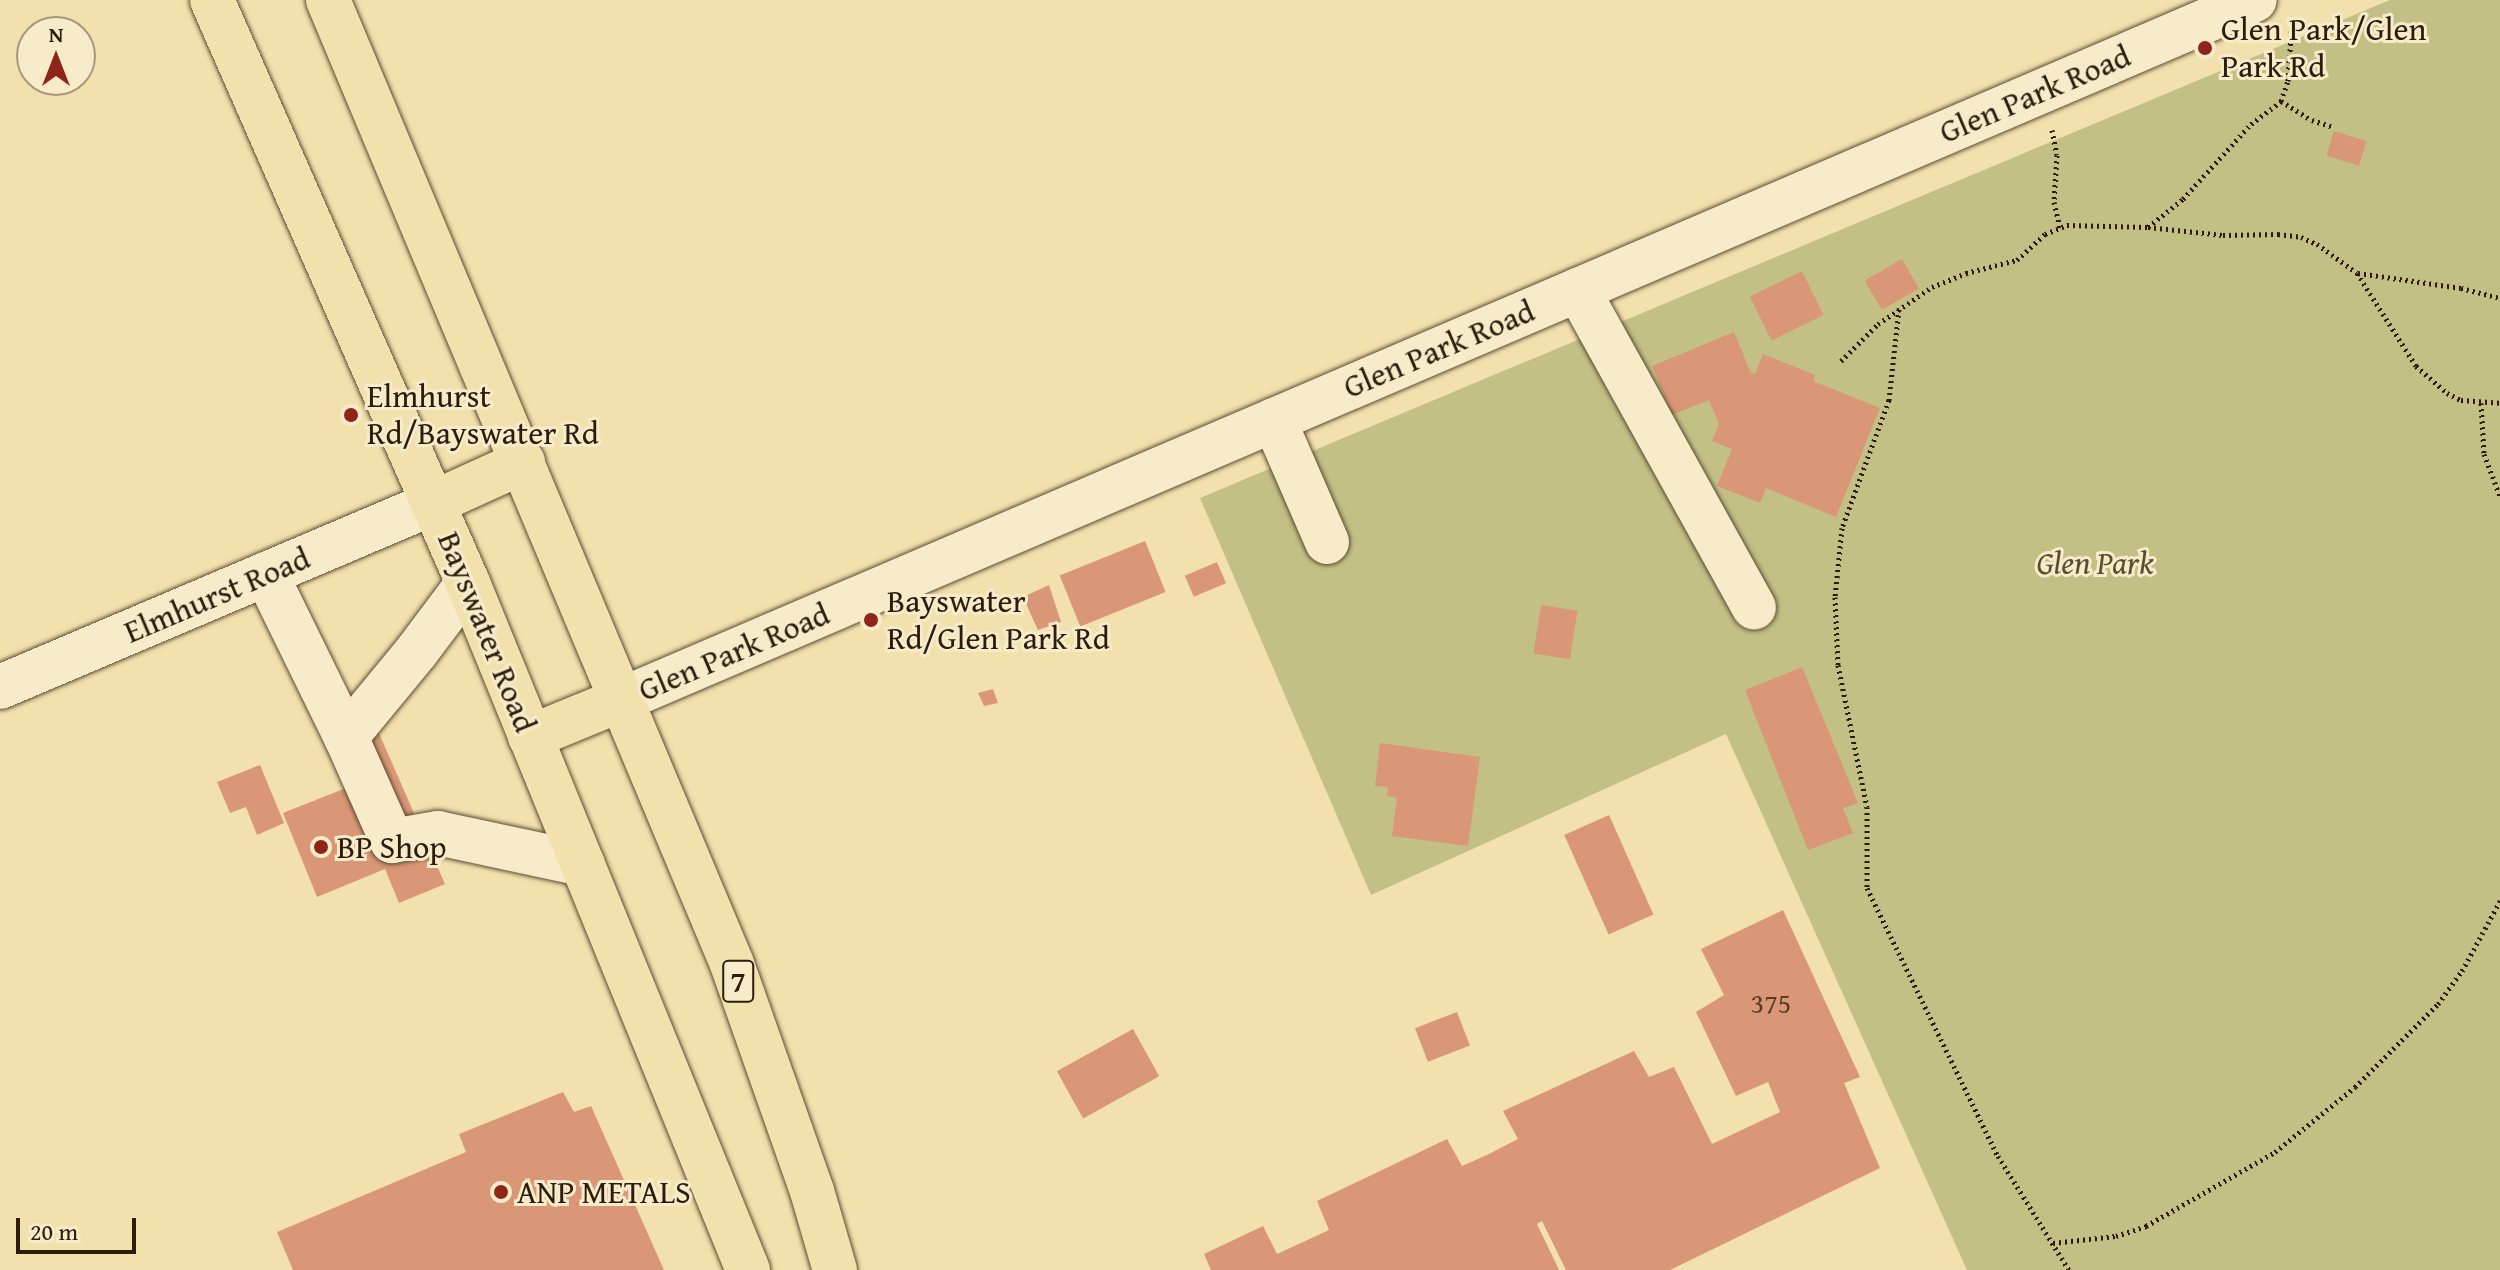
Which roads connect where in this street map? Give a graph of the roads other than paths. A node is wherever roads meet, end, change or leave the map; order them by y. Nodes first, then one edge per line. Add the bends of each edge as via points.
1 (212, 0) edge
2 (328, 0) edge
3 (2274, 6) edge
4 (1578, 290) junction
5 (1274, 420) junction
6 (523, 462) junction
7 (433, 503) junction
8 (1327, 542) dead end
9 (266, 574) junction
10 (468, 583) junction
11 (1754, 607) dead end
12 (0, 687) edge
13 (623, 699) junction
14 (346, 737) junction
15 (530, 737) junction
16 (583, 864) junction
17 (748, 1270) edge
18 (835, 1270) edge

1 - 7 main road, Bayswater Road
2 - 6 main road, 7
3 - 4 street, Glen Park Road
4 - 5 street, Glen Park Road
4 - 11 street
5 - 8 street
5 - 13 street, Glen Park Road
6 - 7 main road
6 - 13 main road, 7
7 - 9 street, Elmhurst Road
7 - 10 main road, Bayswater Road
9 - 12 street, Elmhurst Road
9 - 14 street
10 - 14 street
10 - 15 main road, Bayswater Road
13 - 15 main road
13 - 18 main road, 7 via 732,964
14 - 16 street via 392,841 438,833
15 - 16 main road, Bayswater Road
16 - 17 main road, Bayswater Road

